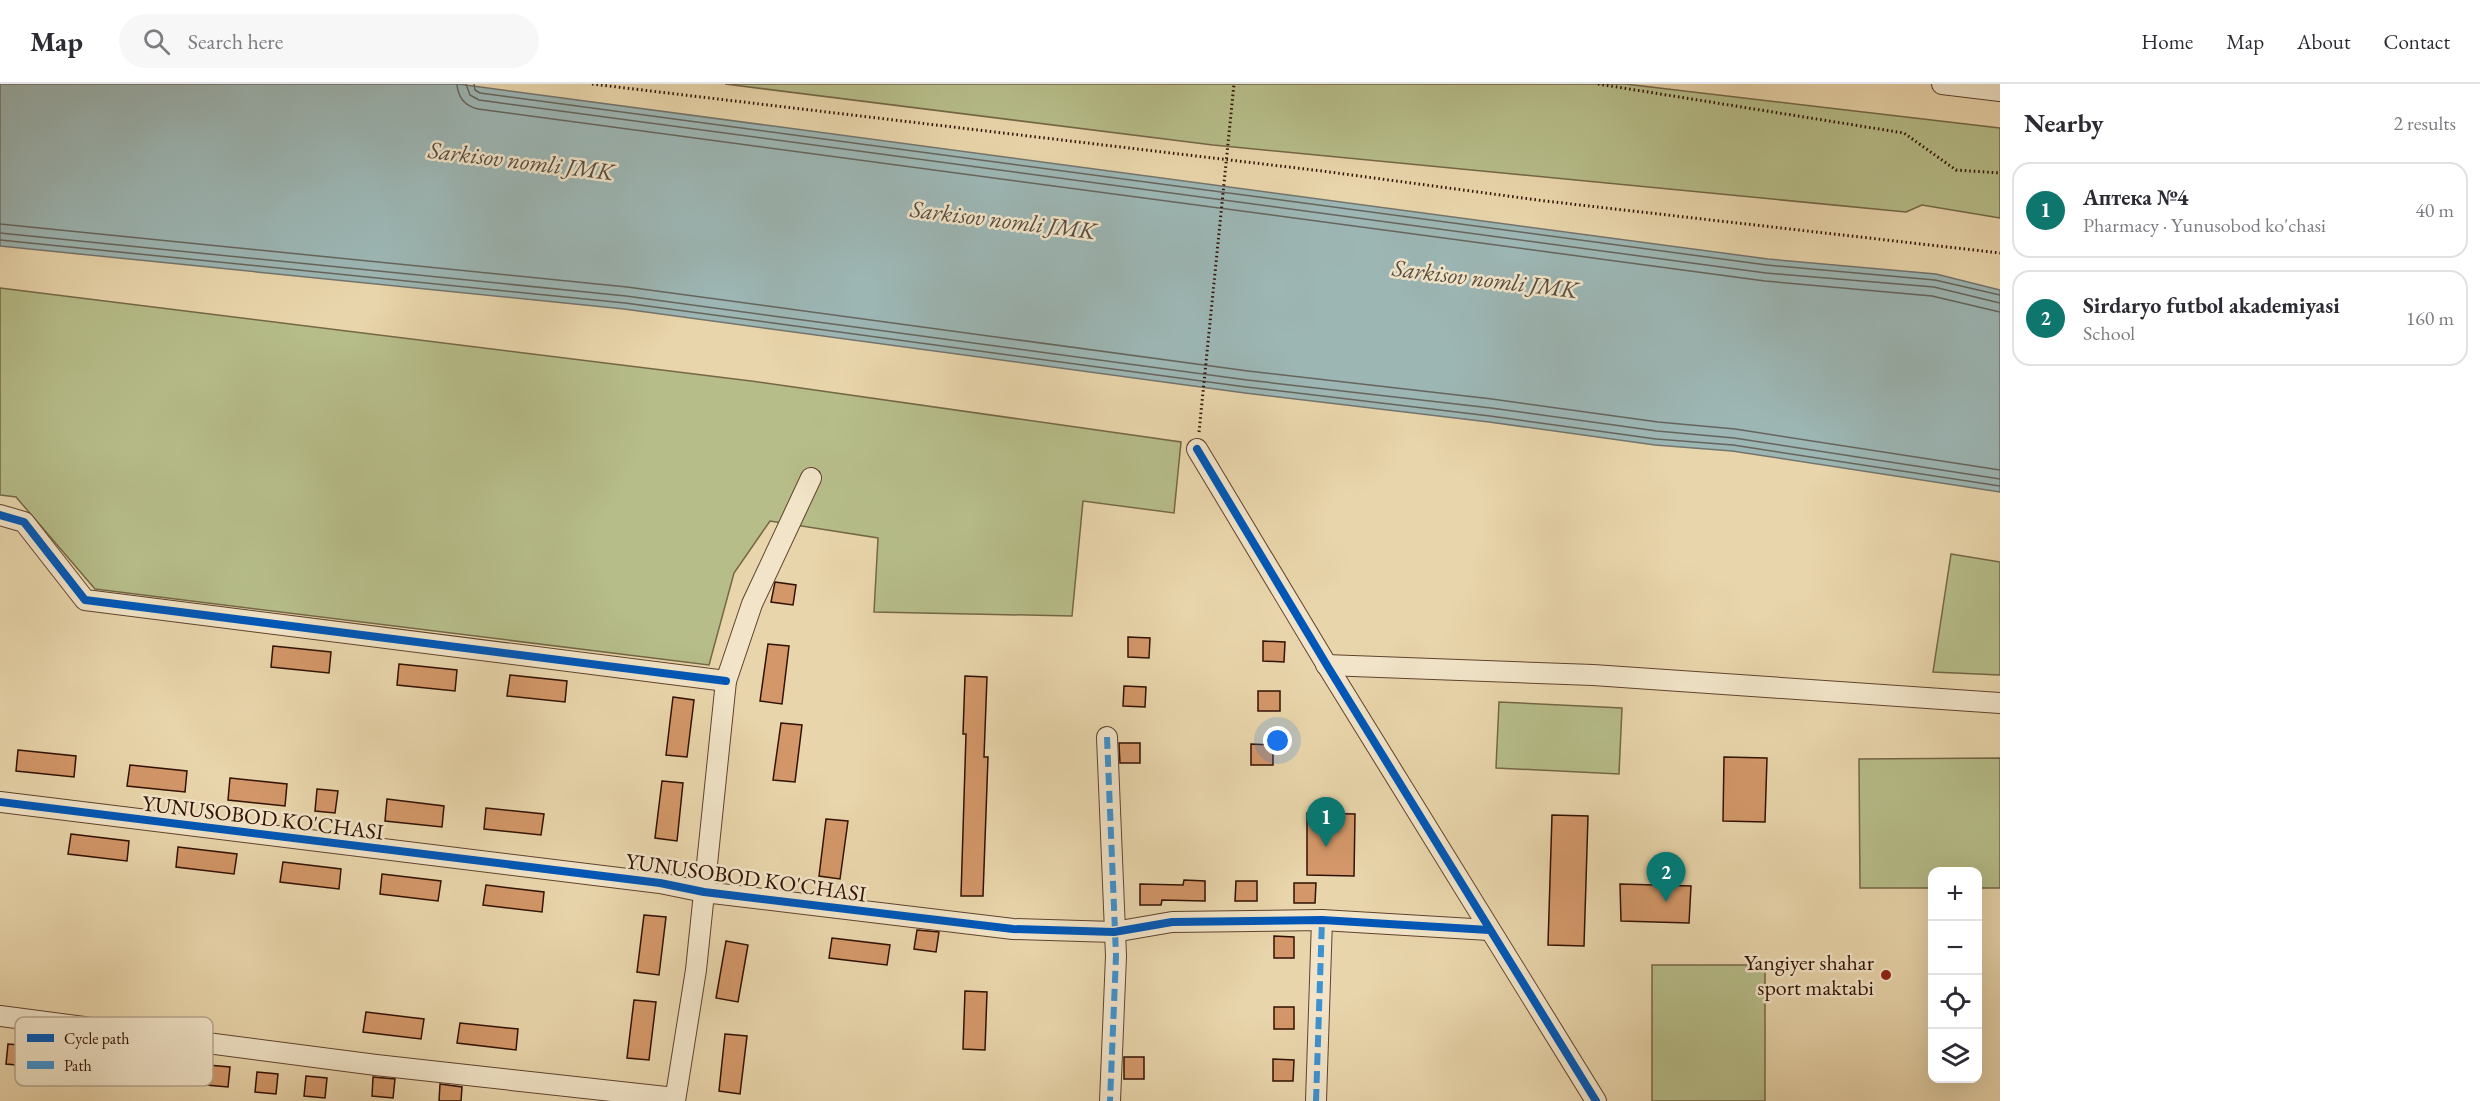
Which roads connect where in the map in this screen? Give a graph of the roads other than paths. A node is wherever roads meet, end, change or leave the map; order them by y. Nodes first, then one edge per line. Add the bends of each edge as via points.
1 (1942, 84) edge
2 (2000, 91) edge
3 (1197, 449) road end
4 (811, 478) dead end
5 (0, 515) edge
6 (1326, 665) junction
7 (726, 681) junction
8 (2000, 703) edge
9 (1107, 737) dead end
10 (0, 802) edge
11 (704, 892) junction
12 (1322, 920) junction
13 (1489, 930) junction
14 (1114, 932) junction
15 (0, 1016) edge
16 (15, 1018) edge
17 (213, 1044) edge
18 (675, 1099) edge
19 (1110, 1101) edge
20 (1316, 1101) edge
21 (1596, 1101) edge

1 - 2 street
3 - 6 street
4 - 7 street via 752,604
5 - 7 street via 24,522 85,600
6 - 8 street via 1593,675
6 - 13 street
7 - 11 street
9 - 14 street
10 - 11 street, YUNUSOBOD KO'CHASI via 660,883
11 - 14 street, YUNUSOBOD KO'CHASI via 1013,929
11 - 18 street
12 - 13 street, YUNUSOBOD KO'CHASI
12 - 14 street, YUNUSOBOD KO'CHASI via 1172,922
12 - 20 street
13 - 21 street
14 - 19 street
15 - 16 street
17 - 18 street

